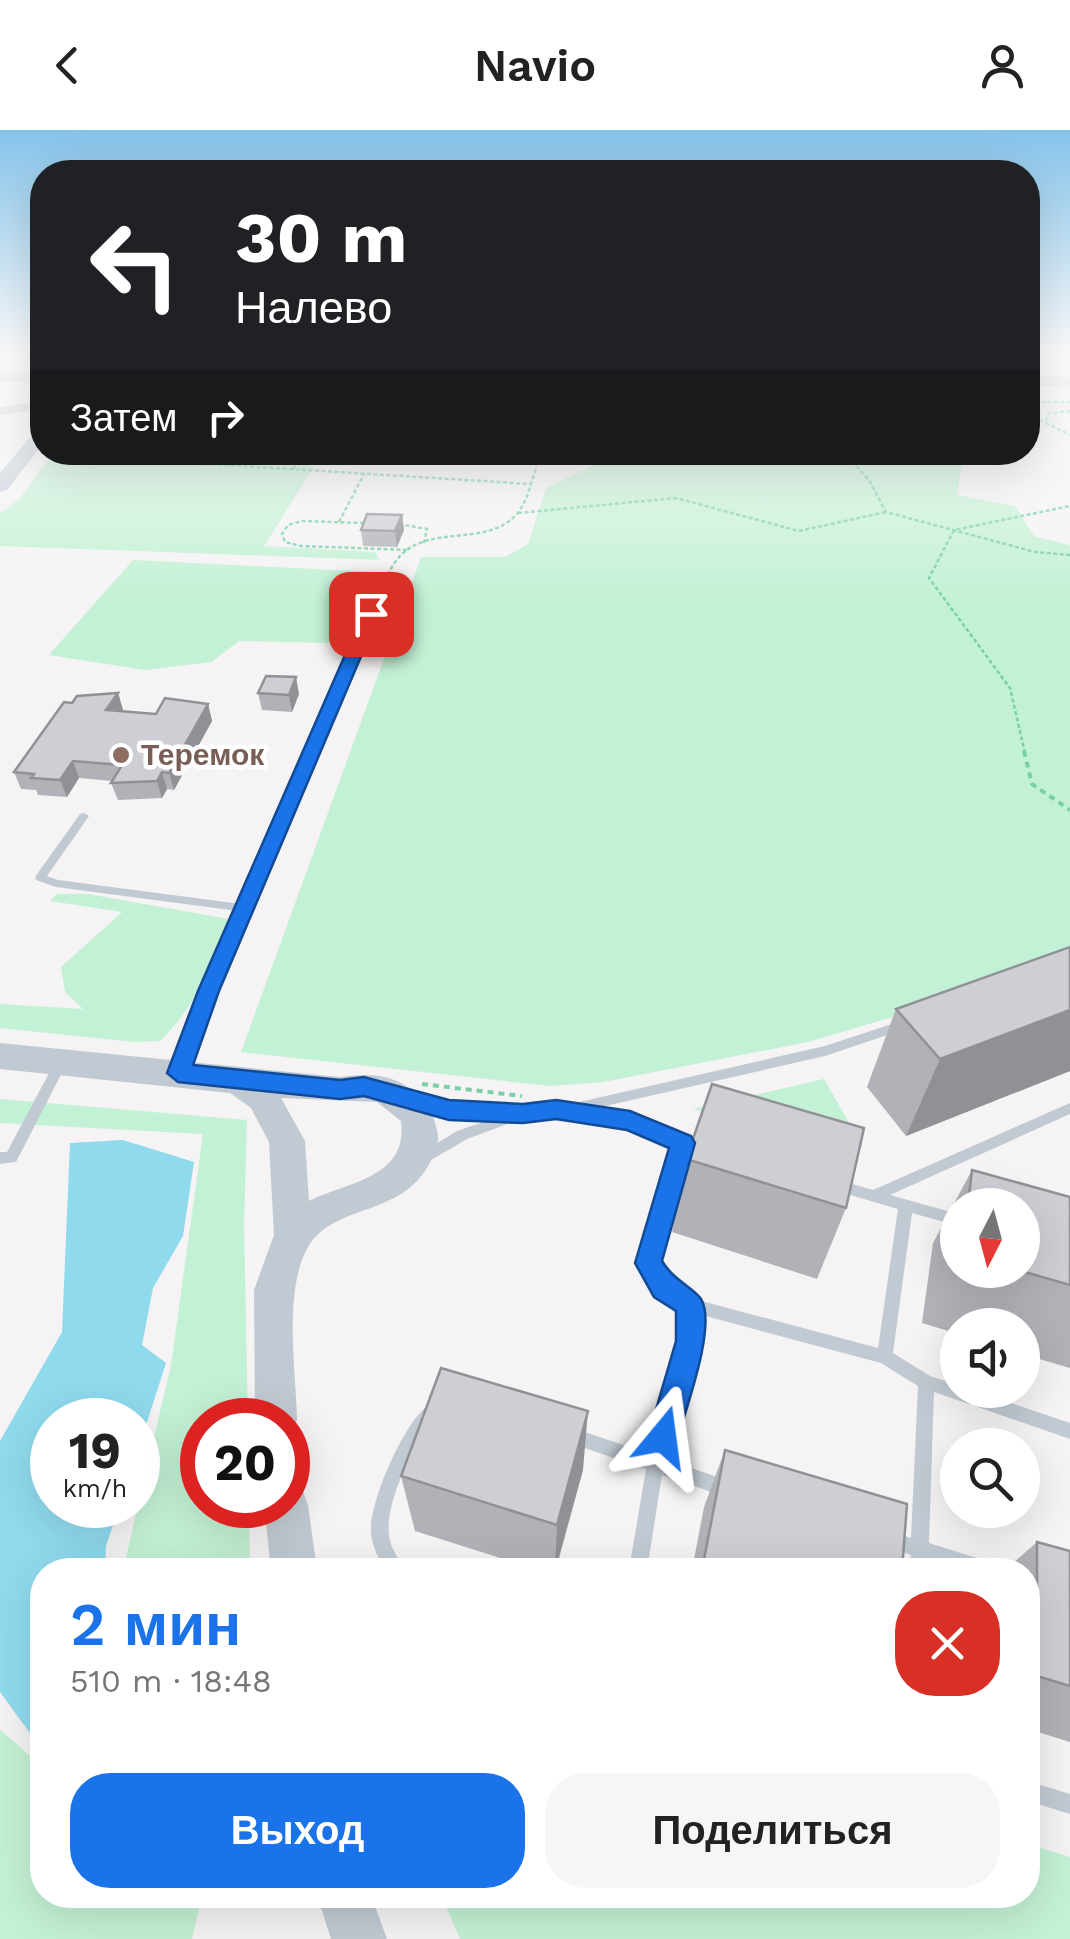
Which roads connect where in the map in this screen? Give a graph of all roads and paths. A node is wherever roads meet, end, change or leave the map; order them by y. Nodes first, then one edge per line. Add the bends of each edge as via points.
1 (29, 452) edge
2 (230, 465) edge
3 (295, 465) edge
4 (855, 465) edge
5 (537, 466) dead end
6 (292, 469) junction
7 (364, 474) junction
8 (530, 484) junction
9 (0, 486) edge
10 (1070, 506) edge
11 (518, 512) junction
12 (886, 512) junction
13 (339, 522) junction
14 (377, 523) edge
15 (396, 524) edge
16 (954, 530) junction
17 (424, 543) junction
18 (409, 550) junction
19 (1070, 554) edge
20 (371, 614) joint
21 (1070, 810) edge
22 (84, 816) dead end
23 (244, 908) junction
24 (919, 1020) edge
25 (0, 1056) edge
26 (62, 1061) junction
27 (178, 1073) junction
28 (237, 1081) junction
29 (340, 1090) junction
30 (398, 1097) junction
31 (1070, 1108) edge
32 (564, 1111) junction
33 (523, 1114) junction
34 (682, 1143) junction
35 (702, 1148) edge
36 (288, 1151) junction
37 (0, 1158) edge
38 (410, 1168) junction
39 (816, 1180) edge
40 (360, 1195) junction
41 (873, 1196) junction
42 (906, 1204) junction
43 (940, 1214) edge
44 (293, 1236) junction
45 (690, 1305) junction
46 (885, 1358) junction
47 (926, 1382) junction
48 (276, 1398) edge
49 (453, 1402) edge
50 (548, 1428) edge
51 (1070, 1431) edge
52 (655, 1465) junction
53 (750, 1495) edge
54 (289, 1528) edge
55 (864, 1532) edge
56 (921, 1550) junction
57 (293, 1558) edge
58 (387, 1558) edge
59 (640, 1558) edge
60 (921, 1558) edge
61 (947, 1558) edge
62 (1040, 1795) edge
63 (1070, 1804) edge
64 (349, 1908) edge
65 (360, 1939) edge

1 - 9 main road
2 - 6 path
3 - 6 path
4 - 12 path
5 - 8 path
6 - 7 path
7 - 8 path
7 - 13 path
8 - 11 path
10 - 16 path
11 - 12 path via 676,498 799,531
11 - 17 path via 506,524
12 - 16 path
13 - 14 path
13 - 18 path via 288,525 284,542
15 - 17 path via 427,529
16 - 19 path via 1034,552
16 - 21 path via 929,578 1010,688 1032,784
17 - 18 path
18 - 20 path via 399,557
20 - 23 lane
22 - 23 lane via 40,877
23 - 27 lane
24 - 32 lane via 825,1051
25 - 26 street
26 - 27 street
26 - 37 lane via 10,1158
27 - 28 street
28 - 29 street
28 - 36 street via 262,1098
29 - 30 street via 364,1087
29 - 36 street via 296,1118
30 - 33 lane via 449,1110
30 - 38 street via 418,1120 421,1142
31 - 41 lane
32 - 33 lane
32 - 34 lane via 630,1121
33 - 38 lane via 462,1135
34 - 35 lane
34 - 45 lane via 648,1263 664,1288
36 - 40 street via 305,1184
36 - 44 street
38 - 40 street via 392,1184
39 - 41 lane
40 - 44 street via 324,1211
41 - 42 lane
42 - 43 lane
42 - 46 lane
44 - 48 street via 274,1290
45 - 46 lane
45 - 52 lane via 690,1341
46 - 47 lane
47 - 51 lane
47 - 56 lane
49 - 58 lane via 442,1402 417,1425 380,1523
50 - 52 lane
52 - 53 lane
52 - 59 lane
54 - 57 street
55 - 56 lane
56 - 60 lane
56 - 61 lane
62 - 63 lane
64 - 65 street

